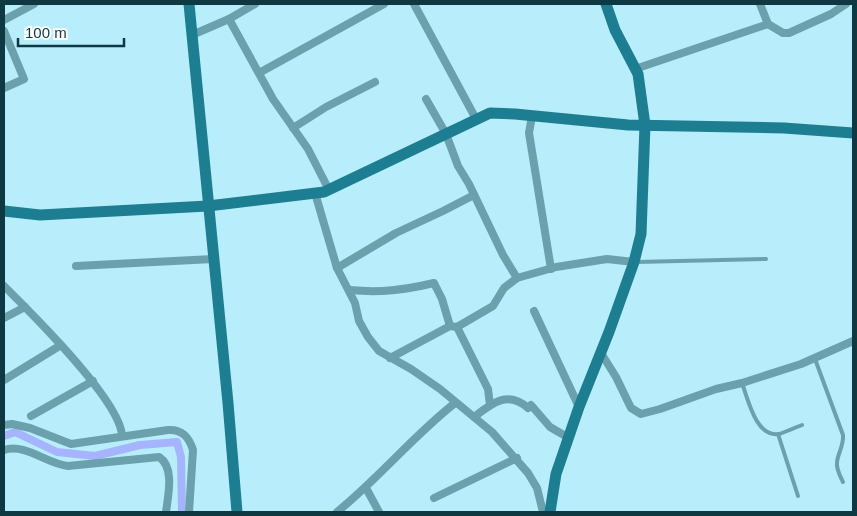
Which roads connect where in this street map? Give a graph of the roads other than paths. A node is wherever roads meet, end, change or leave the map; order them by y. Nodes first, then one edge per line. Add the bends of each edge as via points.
1 (34, 4) edge
2 (189, 4) edge
3 (255, 4) edge
4 (384, 4) edge
5 (414, 4) edge
6 (760, 4) edge
7 (846, 4) edge
8 (609, 5) edge
9 (229, 18) junction
10 (4, 20) edge
11 (768, 24) junction
12 (4, 31) edge
13 (192, 35) junction
14 (635, 69) junction
15 (259, 73) junction
16 (375, 82) dead end
17 (4, 88) edge
18 (426, 99) dead end
19 (532, 116) junction
20 (476, 119) junction
21 (646, 125) junction
22 (293, 128) junction
23 (853, 133) edge
24 (446, 134) junction
25 (329, 190) junction
26 (315, 193) junction
27 (474, 195) junction
28 (208, 206) junction
29 (4, 210) edge
30 (213, 259) junction
31 (766, 259) dead end
32 (634, 262) junction
33 (76, 266) dead end
34 (337, 268) junction
35 (550, 269) junction
36 (517, 278) junction
37 (4, 286) edge
38 (350, 290) junction
39 (25, 307) junction
40 (534, 311) dead end
41 (4, 318) edge
42 (454, 327) junction
43 (853, 341) edge
44 (61, 345) junction
45 (601, 353) junction
46 (390, 358) junction
47 (815, 359) junction
48 (4, 380) edge
49 (92, 381) junction
50 (742, 383) junction
51 (455, 403) junction
52 (490, 405) junction
53 (579, 407) junction
54 (31, 416) dead end
55 (474, 417) junction
56 (4, 425) edge
57 (802, 425) dead end
58 (122, 431) junction
59 (778, 434) junction
60 (568, 438) junction
61 (4, 450) edge
62 (516, 458) junction
63 (843, 482) dead end
64 (366, 488) junction
65 (798, 496) dead end
66 (434, 498) dead end
67 (166, 512) edge
68 (189, 512) edge
69 (237, 512) edge
70 (338, 512) edge
71 (379, 512) edge
72 (543, 512) edge
73 (550, 512) edge

1 - 10 street
2 - 13 street
3 - 9 street
4 - 15 street
5 - 20 street
6 - 11 street
7 - 11 street via 788,32 783,33
8 - 14 street via 615,30
9 - 13 street
9 - 15 street
11 - 14 street
12 - 17 street via 24,79
13 - 28 street
14 - 21 street
15 - 22 street
16 - 22 street
18 - 24 street
19 - 20 street via 490,113
19 - 21 street
19 - 35 street via 529,134
20 - 24 street
21 - 23 street
21 - 32 street via 641,234
22 - 25 street
24 - 25 street
24 - 27 street
25 - 26 street
26 - 28 street
26 - 34 street
27 - 34 street via 396,233
27 - 36 street via 502,255
28 - 29 street via 40,215
28 - 30 street
30 - 33 street
30 - 69 street
31 - 32 lane
32 - 35 street via 607,259
32 - 45 street
34 - 38 street
35 - 36 street
36 - 42 street via 504,288 493,306
37 - 39 street
38 - 42 street via 375,293 434,283
38 - 46 street via 359,321 368,337 379,351
39 - 41 street
39 - 44 street
40 - 53 street
42 - 46 street
42 - 52 street via 488,388
43 - 47 street
44 - 48 street
44 - 49 street
45 - 50 street via 631,408 641,414
45 - 53 street
46 - 51 street via 440,389
47 - 50 street
47 - 63 lane via 843,435 837,461
49 - 54 street
49 - 58 street
50 - 59 lane via 760,428
51 - 55 street
51 - 64 street via 434,419
52 - 55 street
52 - 60 street via 513,398 530,407 550,427
53 - 60 street
55 - 62 street
56 - 58 street via 30,428 71,444
57 - 59 lane
58 - 68 street via 172,430 187,437 193,456
59 - 65 lane
60 - 73 street via 556,474
61 - 67 street via 19,449 68,466 160,457 168,468
62 - 66 street
62 - 72 street via 537,488
64 - 70 street
64 - 71 street

